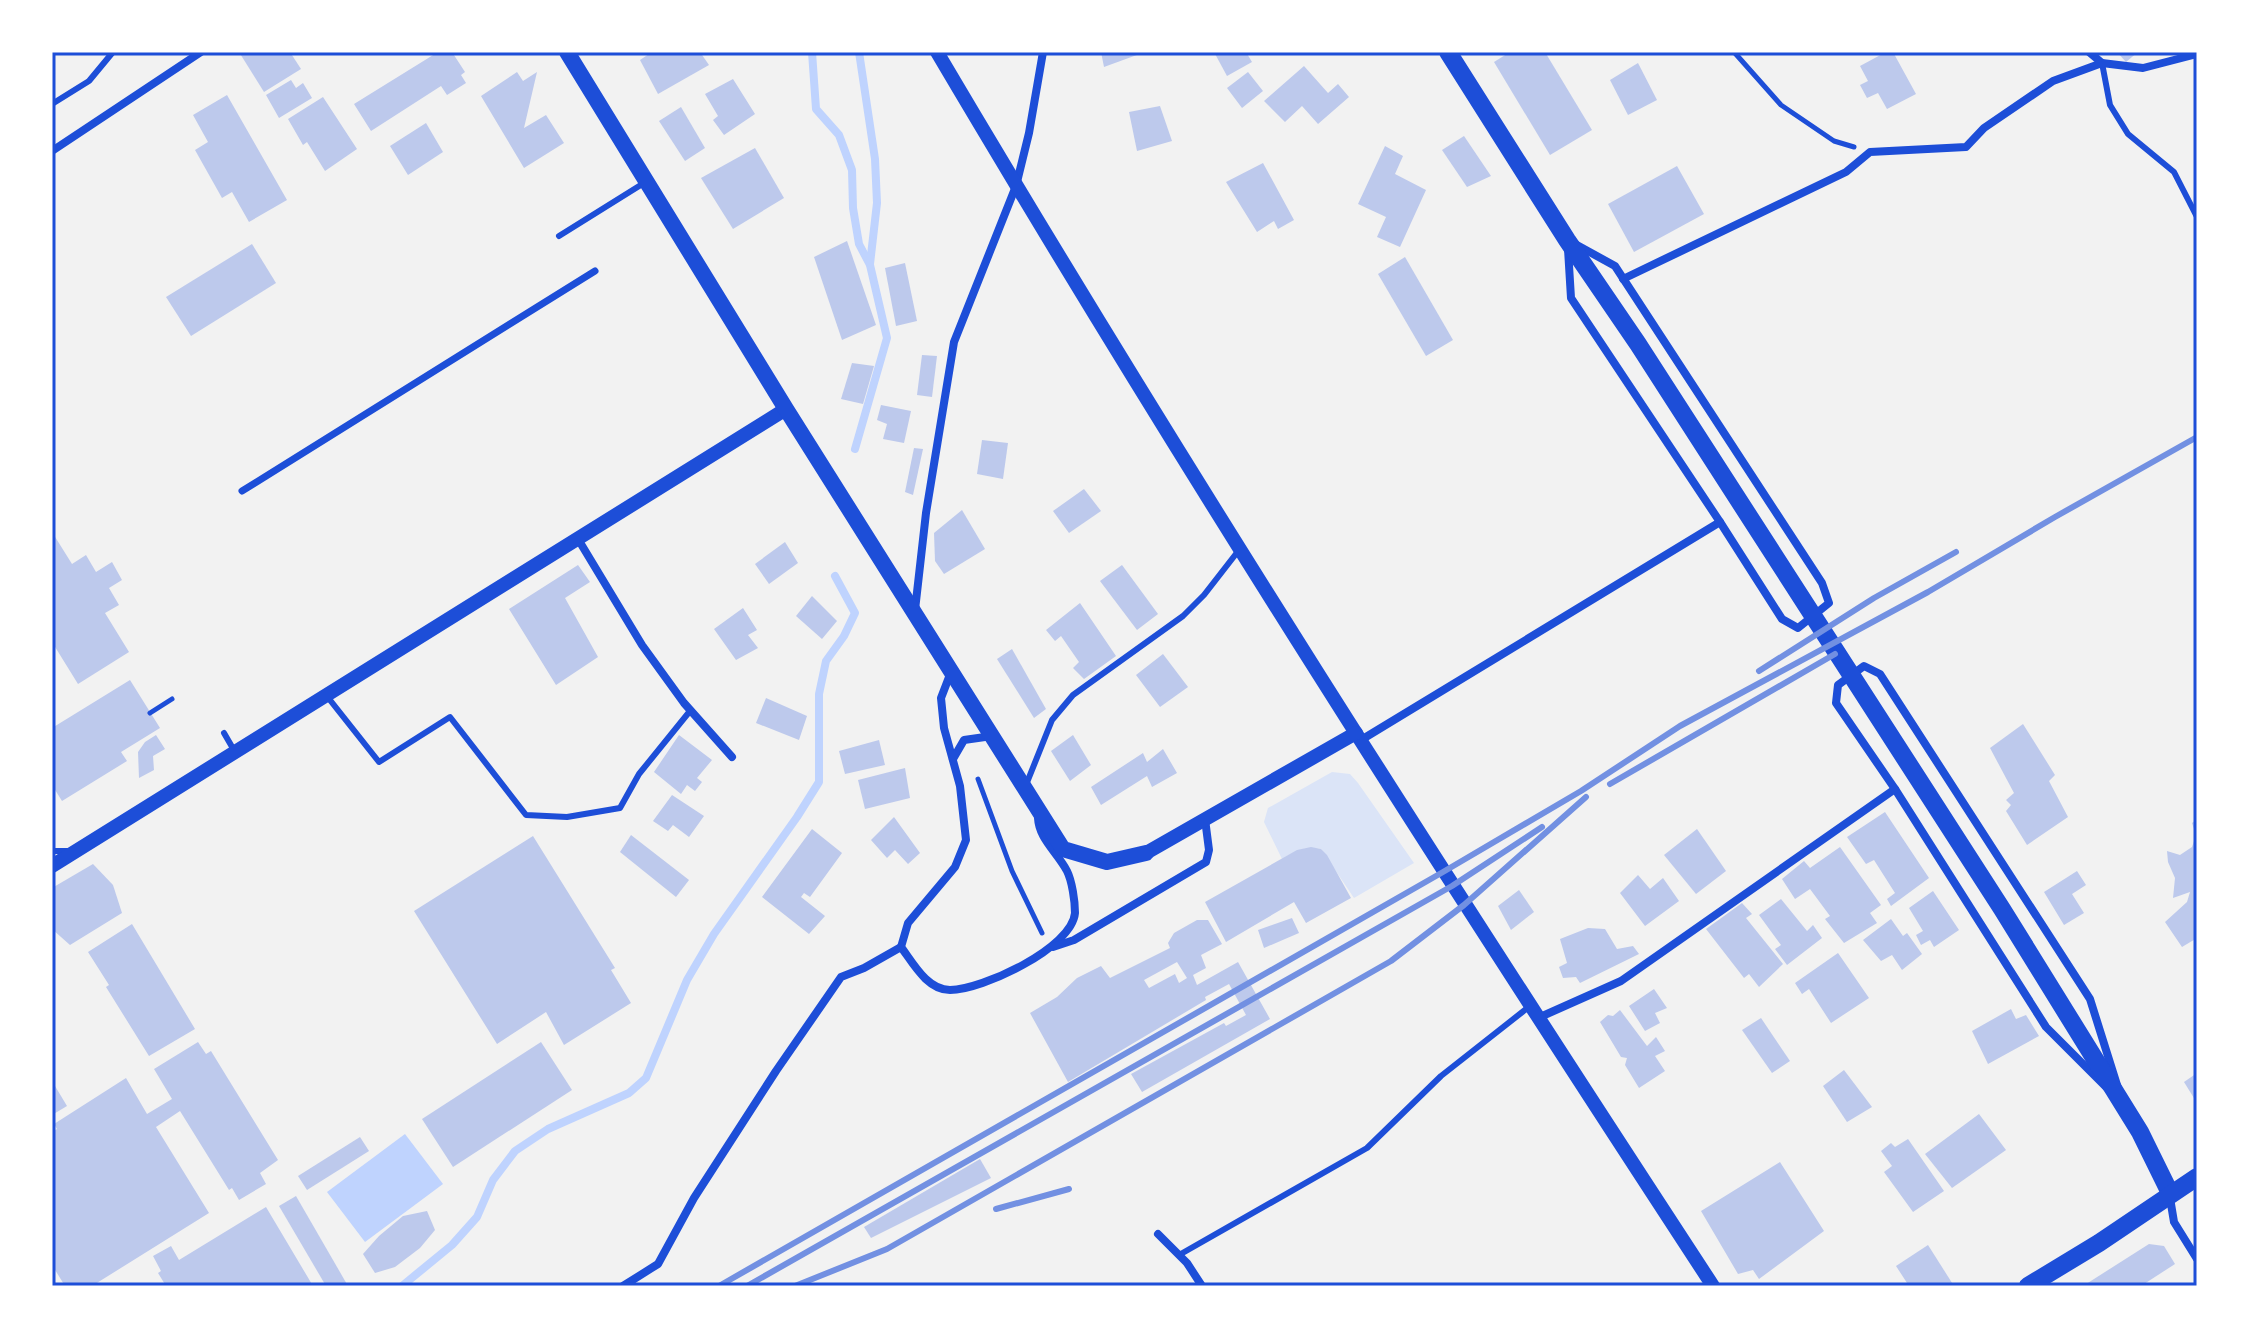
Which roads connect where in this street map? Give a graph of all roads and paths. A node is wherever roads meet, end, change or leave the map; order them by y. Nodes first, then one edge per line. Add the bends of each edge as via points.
1 (113, 52) edge
2 (201, 52) edge
3 (567, 52) edge
4 (937, 52) edge
5 (1043, 52) edge
6 (1448, 52) edge
7 (1734, 52) edge
8 (2089, 52) edge
9 (2197, 54) edge
10 (2102, 63) junction
11 (52, 104) edge
12 (52, 151) edge
13 (1870, 152) junction
14 (647, 181) junction
15 (1016, 186) junction
16 (2197, 217) edge
17 (559, 236) dead end
18 (1567, 240) junction
19 (595, 271) dead end
20 (1623, 279) junction
21 (786, 409) junction
22 (242, 491) dead end
23 (1720, 522) junction
24 (578, 539) junction
25 (1241, 547) junction
26 (915, 615) junction
27 (951, 672) junction
28 (326, 695) junction
29 (172, 699) dead end
30 (153, 709) dead end
31 (690, 711) junction
32 (224, 733) dead end
33 (992, 736) junction
34 (1358, 736) junction
35 (235, 752) junction
36 (732, 757) dead end
37 (953, 759) junction
38 (978, 779) dead end
39 (1024, 788) junction
40 (1895, 789) junction
41 (1037, 809) junction
42 (1205, 819) junction
43 (52, 851) edge
44 (77, 851) junction
45 (1146, 853) joint
46 (52, 866) edge
47 (1042, 933) dead end
48 (901, 947) junction
49 (1050, 948) junction
50 (1534, 1012) junction
51 (2123, 1104) junction
52 (2197, 1177) edge
53 (2170, 1193) junction
54 (1158, 1234) dead end
55 (1179, 1255) junction
56 (2197, 1259) edge
57 (623, 1286) edge
58 (1202, 1286) edge
59 (1713, 1286) edge
60 (2028, 1286) edge

1 - 11 lane via 89,81
2 - 12 street
3 - 14 main road
4 - 15 street
5 - 15 street
6 - 18 main road
7 - 13 path via 1781,105 1834,141
8 - 10 street
9 - 10 street via 2143,68
10 - 13 street via 2053,81 1984,128 1966,147
10 - 16 lane via 2110,105 2128,134 2174,172
13 - 20 street via 1846,172
14 - 17 lane
14 - 21 main road
15 - 25 street
15 - 26 street via 954,342
18 - 20 street via 1615,266
18 - 23 street via 1571,298
18 - 51 main road
19 - 22 street
20 - 23 street via 1822,583 1829,603 1798,628 1782,619
21 - 24 street
21 - 26 main road
23 - 34 street
24 - 28 street
24 - 31 street via 642,645
25 - 34 street
25 - 39 lane via 1183,616 1073,695 1052,720
26 - 27 main road
27 - 33 main road
27 - 37 street via 941,698
28 - 31 lane via 379,762 450,717 526,815 567,817 620,808 639,774
28 - 35 street
29 - 30 path
31 - 36 street
32 - 35 lane
33 - 37 street via 964,740
33 - 39 main road
34 - 42 street
34 - 50 street
35 - 44 street
37 - 48 street via 966,840 955,867 908,923
38 - 47 path
39 - 41 main road
40 - 50 street via 1621,981
40 - 51 street via 2046,1027
40 - 51 street via 1836,703 1838,685 1864,666 1880,674 2090,999
41 - 45 main road via 1063,849 1107,862
41 - 49 street via 1039,830 1068,873 1075,908 1065,933
42 - 45 street
42 - 49 street via 1206,862 1074,940
43 - 44 lane
44 - 46 street
48 - 49 street via 926,980 948,990 995,979
48 - 57 street via 841,977 694,1198 658,1264
50 - 55 lane via 1441,1076 1367,1148
50 - 59 street
51 - 53 main road
52 - 53 main road
53 - 56 street via 2174,1222
53 - 60 main road
54 - 55 street
55 - 58 street

